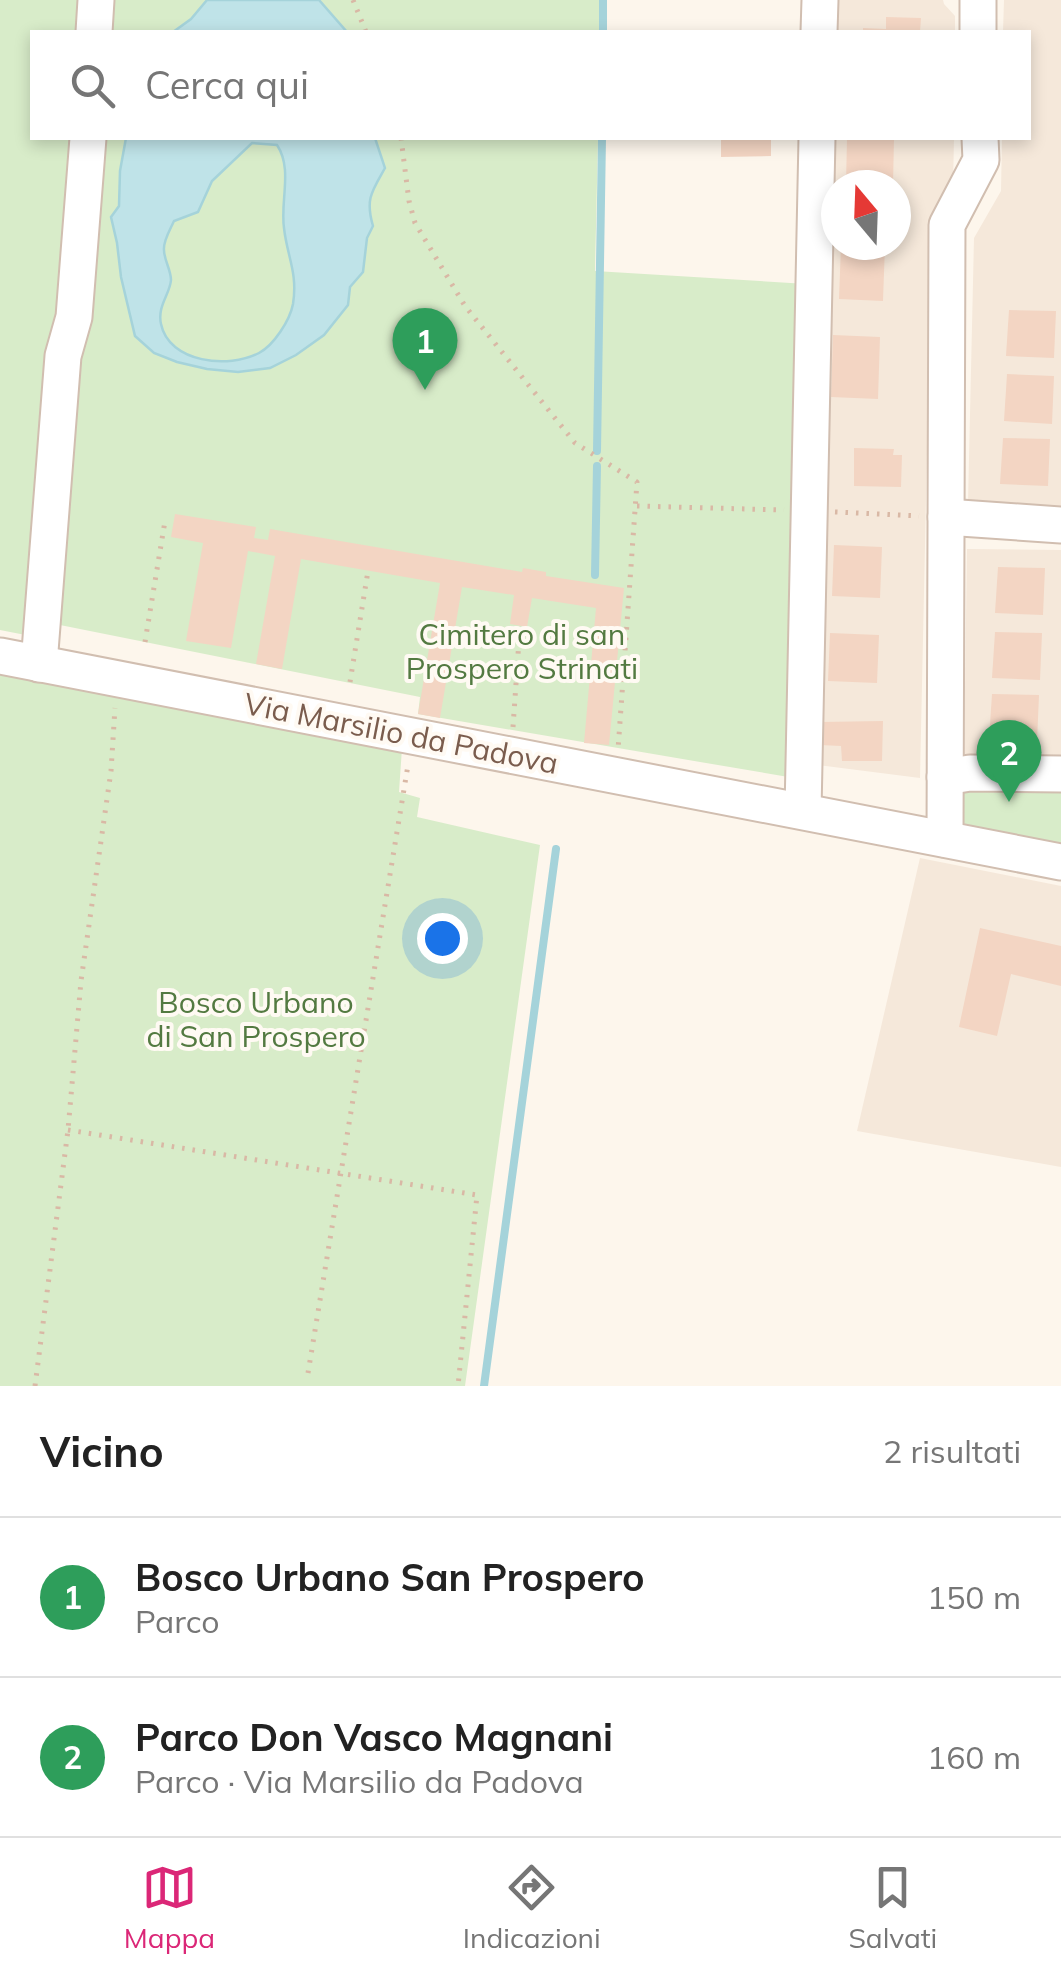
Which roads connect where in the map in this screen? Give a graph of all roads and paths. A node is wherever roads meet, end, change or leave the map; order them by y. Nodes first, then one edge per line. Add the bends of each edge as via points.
1 (96, 0) edge
2 (353, 0) edge
3 (820, 0) edge
4 (978, 0) edge
5 (94, 30) edge
6 (365, 30) edge
7 (820, 30) edge
8 (978, 30) edge
9 (88, 140) edge
10 (402, 140) edge
11 (816, 140) edge
12 (980, 140) edge
13 (637, 506) junction
14 (810, 511) junction
15 (946, 517) junction
16 (165, 522) dead end
17 (1061, 526) edge
18 (368, 571) dead end
19 (520, 626) dead end
20 (145, 642) dead end
21 (0, 656) edge
22 (39, 664) junction
23 (121, 680) junction
24 (350, 682) dead end
25 (513, 735) dead end
26 (413, 736) junction
27 (618, 752) dead end
28 (1061, 774) edge
29 (945, 777) junction
30 (803, 811) junction
31 (945, 838) junction
32 (1061, 862) edge
33 (68, 1130) junction
34 (340, 1173) junction
35 (308, 1373) dead end
36 (35, 1386) edge
37 (458, 1386) edge

1 - 5 street
2 - 6 path
3 - 7 street
4 - 8 street
9 - 22 street
10 - 13 path via 414,223 465,306 575,443 637,482
11 - 14 street
12 - 15 street via 981,160 947,226
13 - 14 path
13 - 27 path
14 - 15 path
14 - 30 street
15 - 17 street
15 - 29 street
16 - 20 path
18 - 24 path
19 - 25 path
21 - 22 street, Via Marsilio da Padova
22 - 23 street, Via Marsilio da Padova
23 - 26 street, Via Marsilio da Padova
23 - 33 path
26 - 30 street, Via Marsilio da Padova
26 - 34 path
28 - 29 street
29 - 31 street
30 - 31 street, Via Marsilio da Padova
31 - 32 street, Via Marsilio da Padova
33 - 34 path
33 - 36 path
34 - 35 path
34 - 37 path via 477,1195

